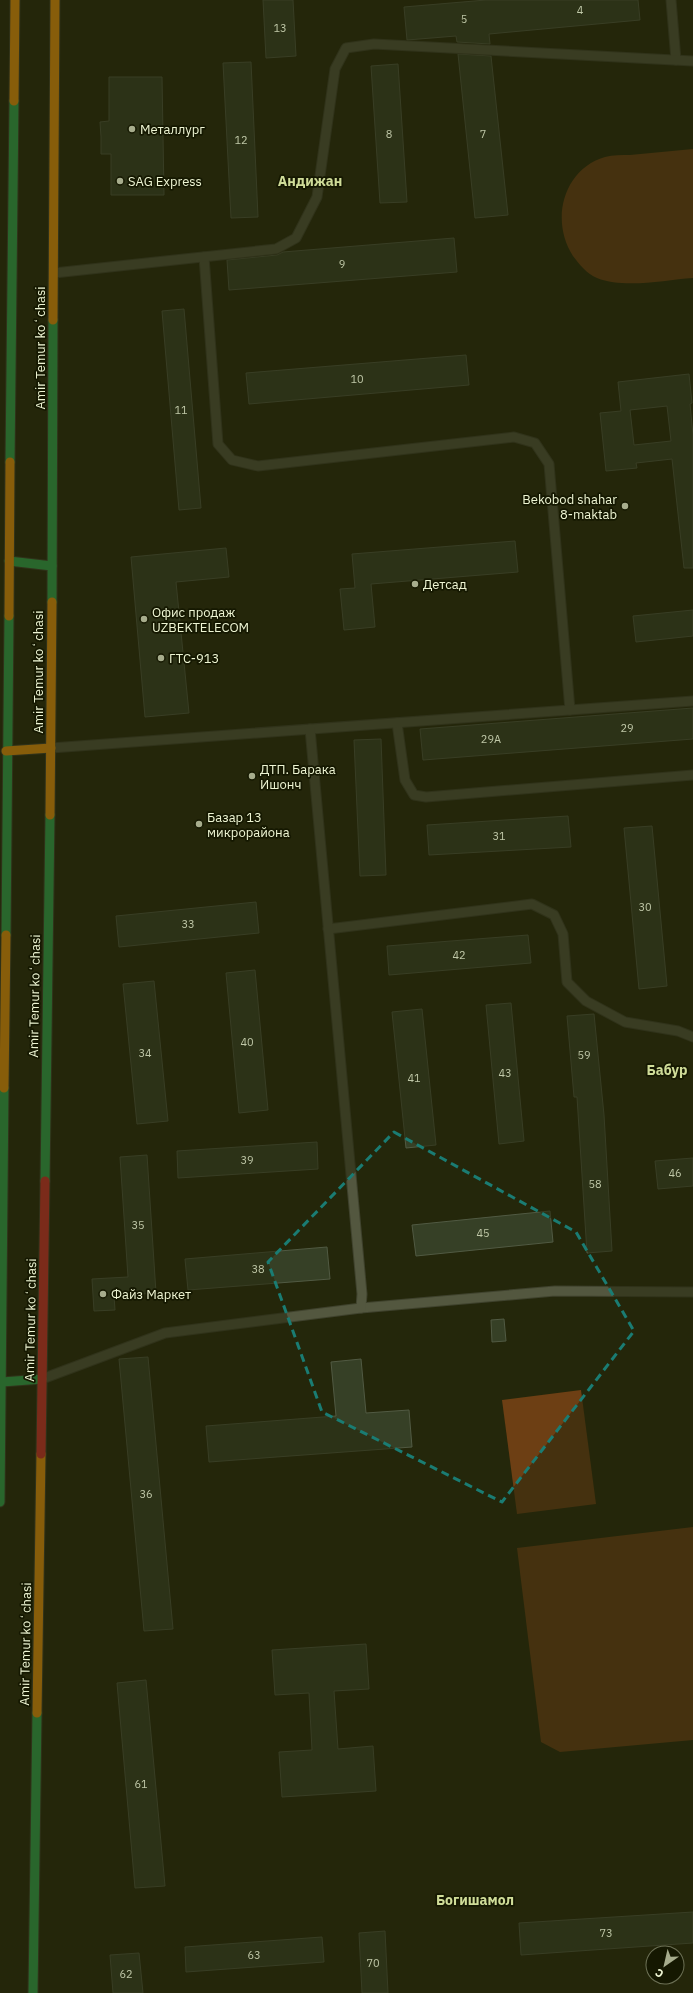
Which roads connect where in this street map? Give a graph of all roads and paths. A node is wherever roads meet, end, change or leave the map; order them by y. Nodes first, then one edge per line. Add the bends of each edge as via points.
1 (15, 0) edge
2 (55, 0) edge
3 (671, 0) edge
4 (676, 60) junction
5 (693, 61) edge
6 (204, 257) junction
7 (54, 273) junction
8 (9, 560) junction
9 (52, 566) junction
10 (693, 701) edge
11 (570, 710) junction
12 (397, 723) junction
13 (310, 729) junction
14 (51, 748) junction
15 (6, 751) junction
16 (693, 775) edge
17 (328, 929) junction
18 (693, 1037) edge
19 (2, 1110) edge
20 (693, 1292) edge
21 (361, 1308) junction
22 (42, 1379) junction
23 (1, 1382) edge
24 (0, 1468) edge
25 (0, 1502) edge
26 (33, 1993) edge

1 - 8 street
2 - 7 street, Amir Temur koʻchasi
3 - 4 lane
4 - 5 lane
4 - 6 lane via 374,44 346,48 335,69 317,197 296,238 276,249
6 - 7 lane
6 - 11 lane via 218,444 232,460 258,466 514,437 535,443 549,464
7 - 9 street, Amir Temur koʻchasi
8 - 9 street
8 - 15 street
9 - 14 street, Amir Temur koʻchasi
10 - 11 lane
11 - 12 lane
12 - 13 lane
12 - 16 lane via 405,780 414,795 426,797
13 - 14 lane
13 - 17 lane
14 - 15 street
14 - 22 street, Amir Temur koʻchasi
15 - 19 street
17 - 18 lane via 532,904 554,915 563,934 567,982 586,1001 625,1022 678,1031
17 - 21 lane via 362,1294
19 - 23 street
20 - 21 lane via 555,1291
21 - 22 lane via 165,1333
22 - 23 street
22 - 26 street, Amir Temur koʻchasi
23 - 24 street
24 - 25 street

